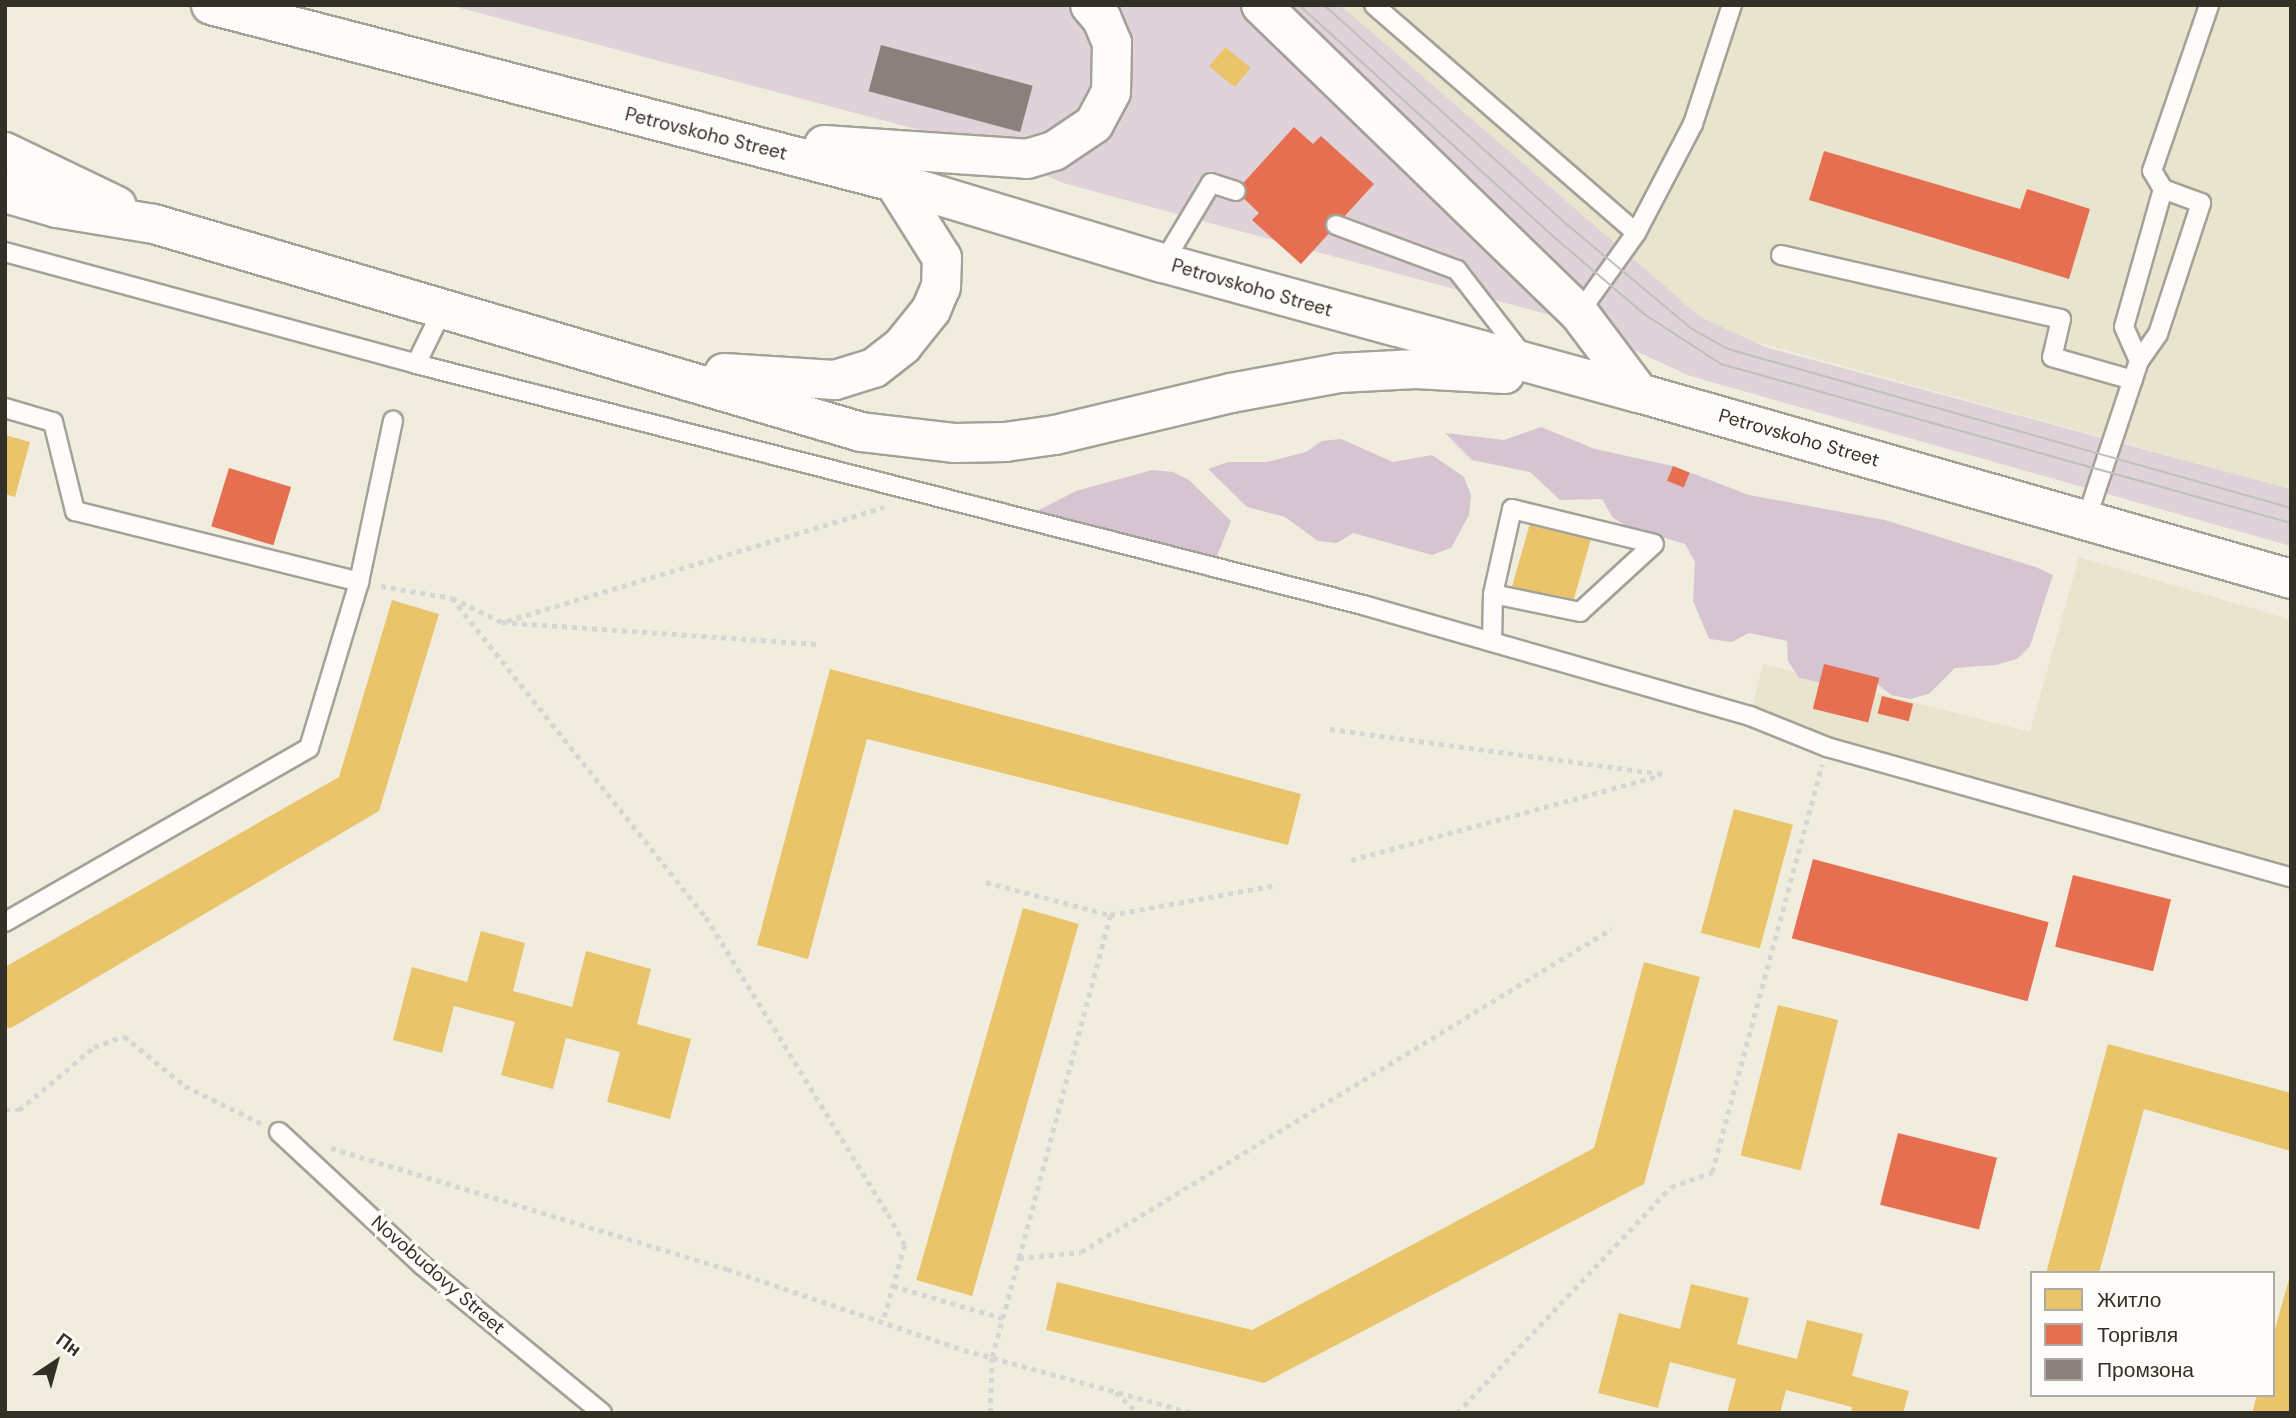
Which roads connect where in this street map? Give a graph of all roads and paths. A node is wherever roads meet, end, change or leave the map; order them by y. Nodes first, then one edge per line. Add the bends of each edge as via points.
1 (211, 5) edge
2 (1090, 5) edge
3 (1261, 5) edge
4 (1374, 5) edge
5 (1732, 5) edge
6 (2209, 5) edge
7 (707, 134) junction
8 (5, 152) edge
9 (894, 182) junction
10 (2163, 189) junction
11 (1236, 191) dead end
12 (5, 193) edge
13 (154, 223) junction
14 (1336, 225) dead end
15 (1636, 233) junction
16 (5, 252) edge
17 (1781, 256) dead end
18 (1163, 263) junction
19 (442, 312) junction
20 (1579, 313) junction
21 (612, 356) junction
22 (2139, 361) junction
23 (416, 364) junction
24 (1531, 365) junction
25 (2133, 380) junction
26 (1639, 393) junction
27 (5, 408) edge
28 (393, 421) dead end
29 (929, 494) junction
30 (2085, 520) junction
31 (2291, 579) edge
32 (359, 582) junction
33 (1493, 594) junction
34 (452, 598) junction
35 (502, 622) junction
36 (1492, 642) junction
37 (817, 643) dead end
38 (1331, 729) dead end
39 (1827, 747) junction
40 (1351, 860) dead end
41 (2291, 877) edge
42 (986, 882) dead end
43 (1277, 885) dead end
44 (1110, 915) junction
45 (5, 922) edge
46 (1611, 929) dead end
47 (5, 1110) edge
48 (279, 1132) junction
49 (1019, 1258) junction
50 (893, 1286) junction
51 (1003, 1318) junction
52 (883, 1322) junction
53 (992, 1357) junction
54 (1115, 1391) junction
55 (602, 1413) edge
56 (990, 1413) edge
57 (1138, 1413) edge
58 (1192, 1413) edge
59 (1457, 1413) edge

1 - 7 main road, Petrovskoho Street
2 - 7 main road via 1112,43 1111,92 1094,124 1054,151 1027,159
3 - 20 main road
4 - 15 lane
5 - 15 lane via 1693,124
6 - 10 lane via 2152,171
7 - 9 main road, Petrovskoho Street
8 - 13 main road
9 - 18 main road, Petrovskoho Street
9 - 21 main road via 942,258 942,287 931,310 903,345 874,369 835,380 779,379
10 - 22 lane via 2124,327
10 - 22 lane via 2201,203 2158,334
11 - 18 lane via 1211,183
12 - 13 main road via 57,208
13 - 19 main road
14 - 24 lane via 1457,270
15 - 20 lane
16 - 23 lane
17 - 25 lane via 2061,319 2052,357
18 - 24 main road, Petrovskoho Street
19 - 21 main road
19 - 23 lane
20 - 26 main road
21 - 26 main road via 861,432 955,443 1055,435 1339,373 1416,369 1500,374
22 - 25 lane
23 - 29 lane
24 - 26 main road, Petrovskoho Street
25 - 30 lane
26 - 30 main road, Petrovskoho Street
27 - 32 lane via 53,422 75,511
28 - 32 lane
29 - 35 path
29 - 36 lane
30 - 31 main road, Petrovskoho Street
32 - 34 path
32 - 45 lane via 309,748
33 - 33 lane via 1580,612 1654,544 1512,509
33 - 36 lane
34 - 35 path
34 - 50 path via 706,917 905,1245
35 - 37 path
36 - 39 lane via 1750,716
38 - 40 path via 1665,774
39 - 41 lane
39 - 59 path via 1712,1172 1671,1187
42 - 44 path
43 - 44 path
44 - 49 path
46 - 49 path via 1081,1252
47 - 48 path via 19,1110 94,1047 124,1036 185,1086
48 - 52 path
48 - 55 lane, Novobudovy Street via 422,1265
49 - 51 path
50 - 51 path
50 - 52 path
51 - 53 path
52 - 53 path
53 - 54 path
53 - 56 path
54 - 57 path
54 - 58 path

